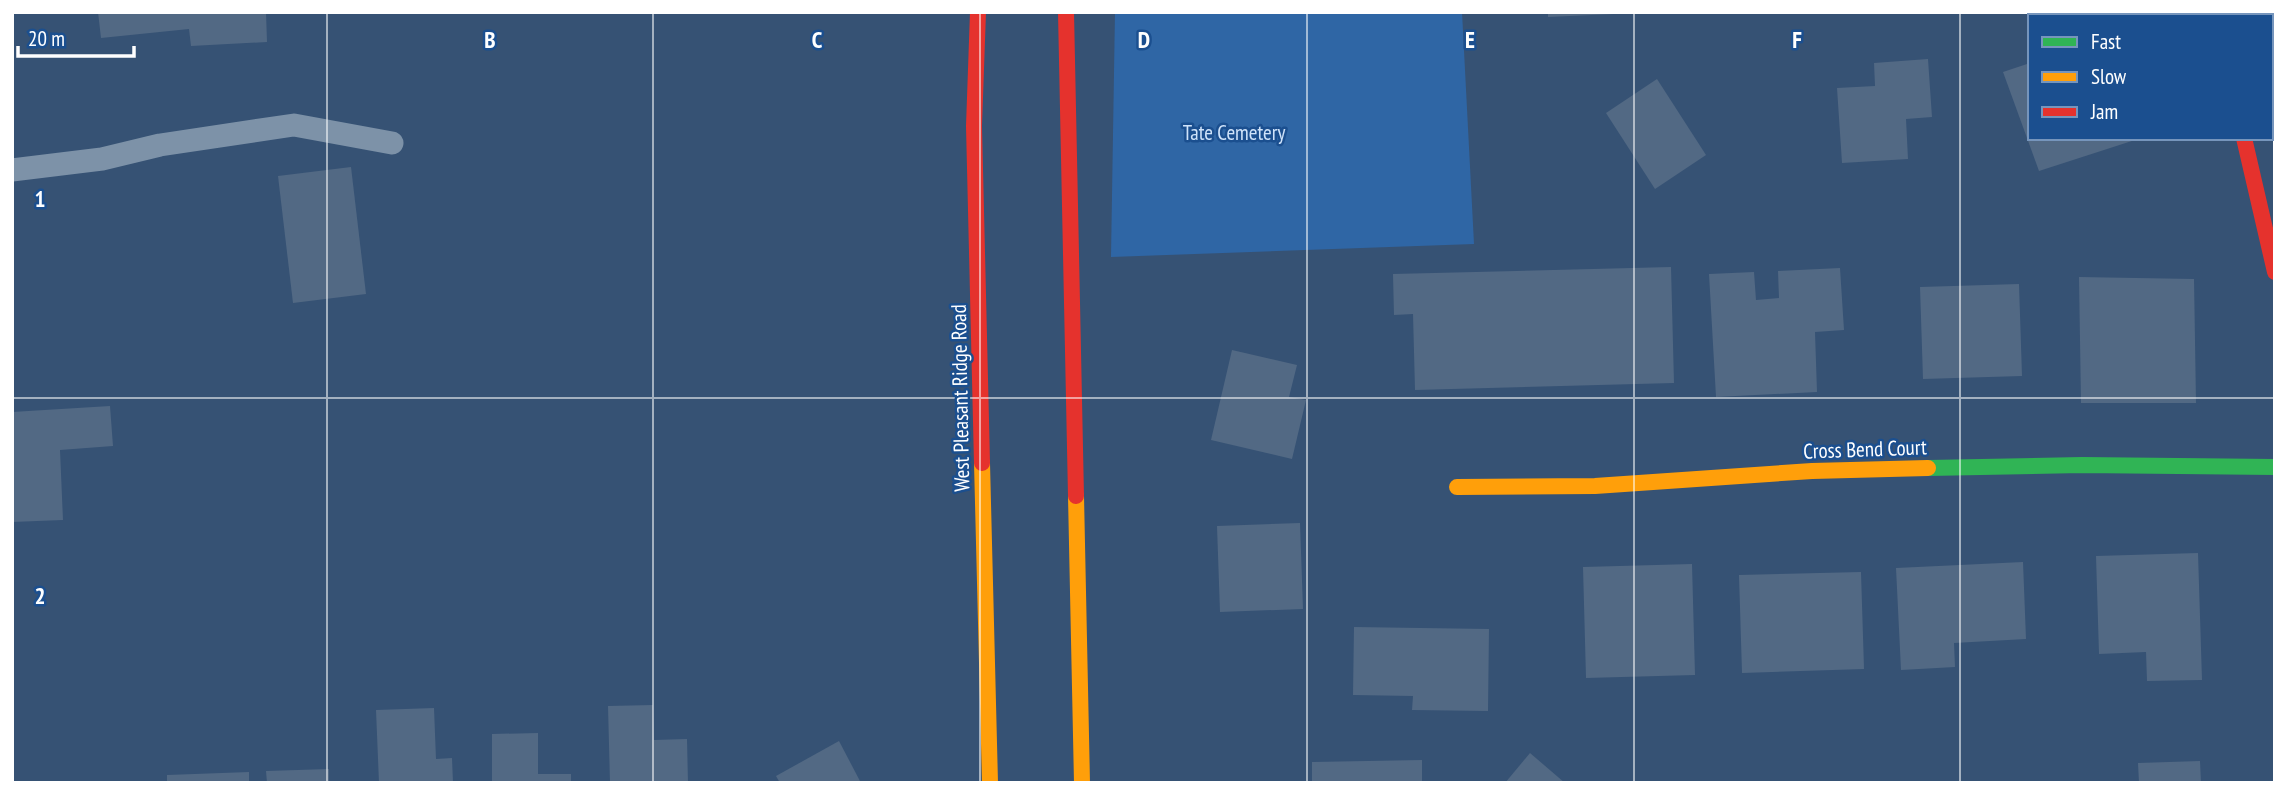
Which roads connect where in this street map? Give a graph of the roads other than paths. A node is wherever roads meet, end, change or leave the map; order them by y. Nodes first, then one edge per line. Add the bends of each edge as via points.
1 (978, 12) edge
2 (1066, 12) edge
3 (2244, 140) edge
4 (393, 143) dead end
5 (12, 170) edge
6 (2275, 272) edge
7 (2275, 467) edge
8 (1457, 487) dead end
9 (990, 783) edge
10 (1082, 783) edge

1 - 9 main road, West Pleasant Ridge Road via 974,126
2 - 10 main road
3 - 6 main road
4 - 5 lane via 294,125
7 - 8 main road, Cross Bend Court via 1825,470 1595,486

